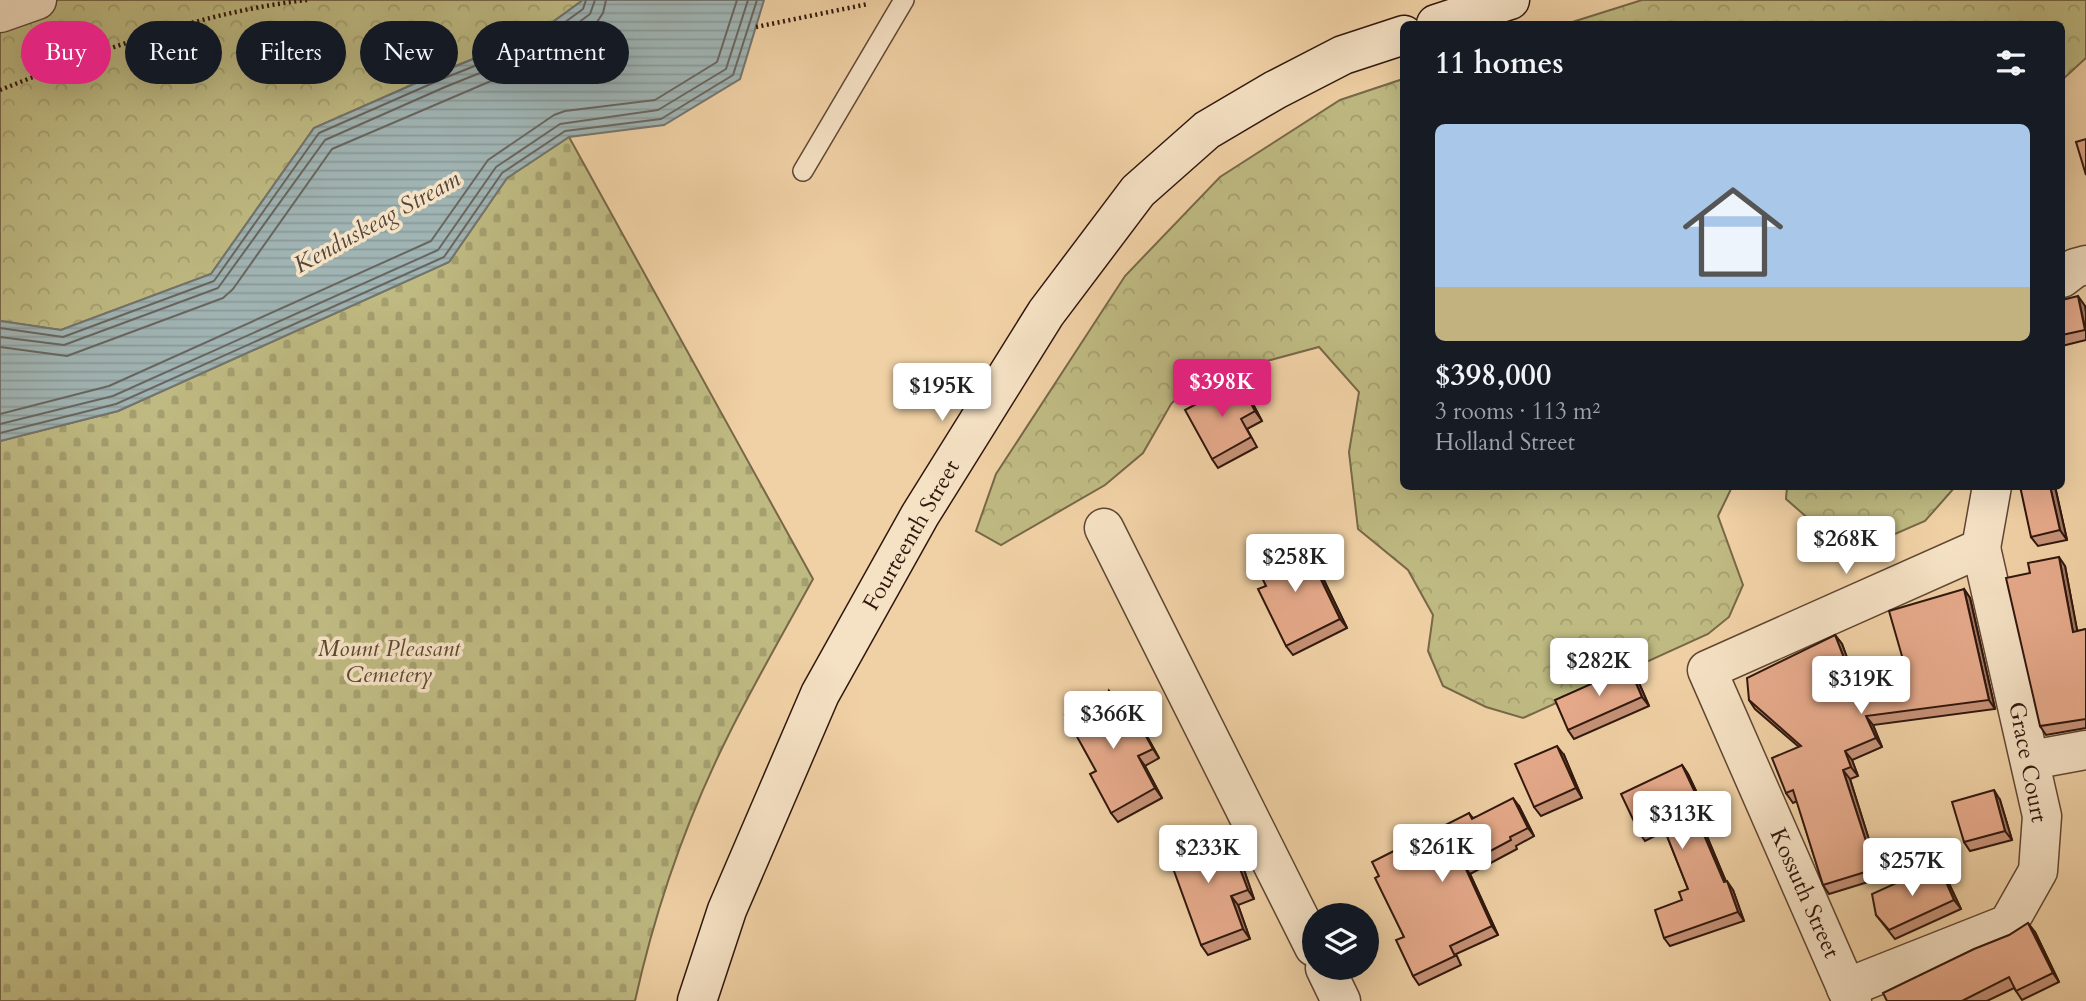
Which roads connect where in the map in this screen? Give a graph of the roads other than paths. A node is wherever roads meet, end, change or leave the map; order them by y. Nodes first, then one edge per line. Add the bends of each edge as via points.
1 (37, 0) edge
2 (904, 0) edge
3 (1510, 0) edge
4 (0, 13) edge
5 (1445, 21) edge
6 (1400, 36) edge
7 (803, 171) dead end
8 (1991, 490) edge
9 (1104, 528) dead end
10 (1981, 548) junction
11 (2086, 750) edge
12 (2031, 760) junction
13 (1302, 923) edge
14 (1331, 980) edge
15 (1849, 995) edge
16 (697, 1001) edge
17 (1341, 1001) edge

1 - 4 street
2 - 7 lane
3 - 5 street
6 - 16 street, Fourteenth Street via 1343,55 1207,130 1138,191 1046,313 920,515 820,694 726,910
8 - 10 street
9 - 13 street
10 - 12 street, Grace Court
10 - 15 street, Kossuth Street via 1707,670
11 - 12 street
12 - 15 street, Grace Court via 2042,816 2038,871 2008,923
14 - 17 street

